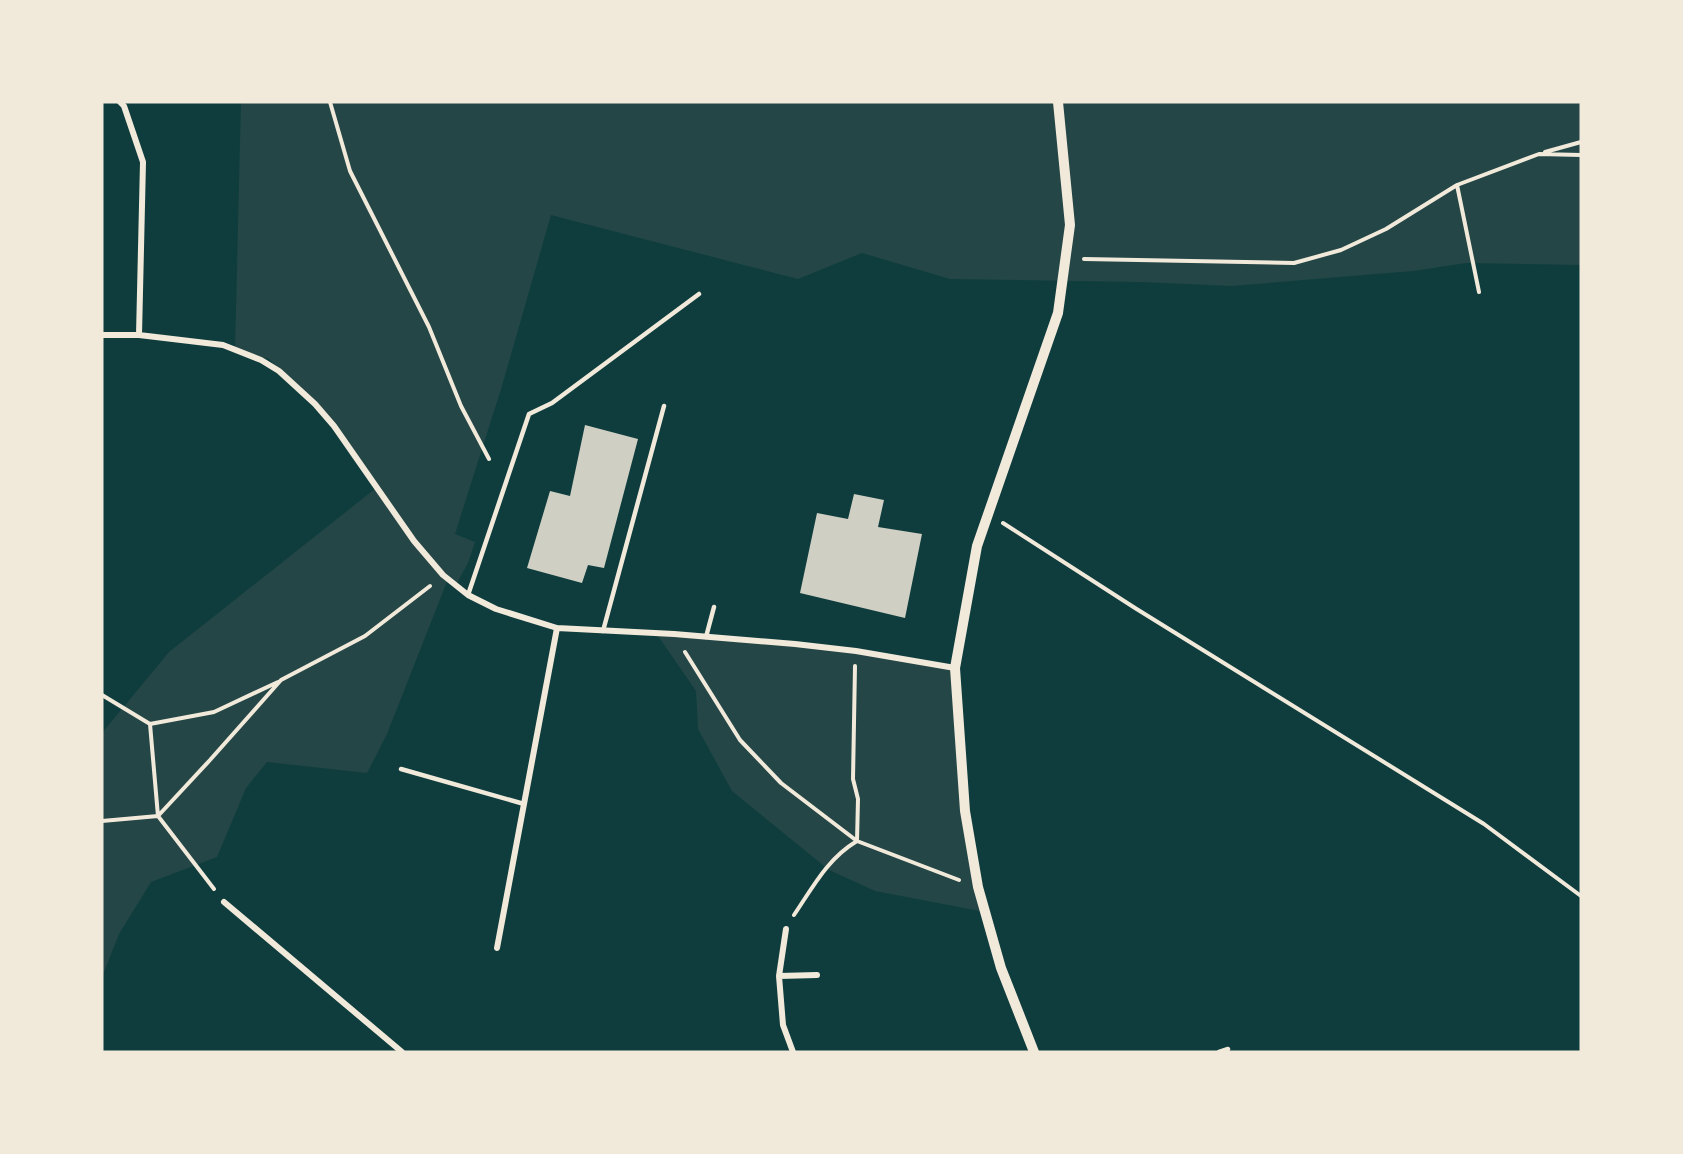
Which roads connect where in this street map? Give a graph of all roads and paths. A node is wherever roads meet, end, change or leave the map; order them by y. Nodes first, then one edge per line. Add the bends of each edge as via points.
1 (120, 102) edge
2 (330, 102) edge
3 (1058, 102) edge
4 (1581, 142) edge
5 (1539, 154) junction
6 (1581, 155) edge
7 (1457, 185) junction
8 (1065, 259) junction
9 (1479, 292) dead end
10 (699, 294) dead end
11 (140, 334) junction
12 (102, 335) edge
13 (664, 406) dead end
14 (489, 459) dead end
15 (988, 513) junction
16 (443, 575) junction
17 (468, 595) junction
18 (714, 607) dead end
19 (557, 628) junction
20 (603, 631) junction
21 (674, 634) junction
22 (706, 637) junction
23 (856, 651) junction
24 (955, 668) junction
25 (281, 680) junction
26 (102, 695) edge
27 (150, 724) junction
28 (401, 769) dead end
29 (524, 804) junction
30 (158, 816) junction
31 (102, 821) edge
32 (857, 841) junction
33 (978, 887) junction
34 (1581, 896) edge
35 (224, 902) joint
36 (786, 929) joint
37 (497, 948) dead end
38 (817, 975) dead end
39 (779, 976) junction
40 (1228, 1048) dead end
41 (402, 1052) edge
42 (793, 1052) edge
43 (1034, 1052) edge
44 (1219, 1052) edge

1 - 11 street via 143,162
2 - 14 path via 350,171 429,327 460,406
3 - 8 street via 1070,225
4 - 5 path
5 - 6 path
5 - 7 path
7 - 8 path via 1386,229 1341,250 1294,263
7 - 9 path
8 - 15 street via 1058,313
10 - 17 lane via 552,402 529,414
11 - 12 street
11 - 16 street via 223,345 279,371 334,426 414,541
13 - 20 lane
15 - 24 street via 976,546
15 - 34 path via 1484,824
16 - 17 street
16 - 25 path via 365,636
17 - 19 street via 496,609
18 - 22 lane
19 - 20 street
19 - 29 street
20 - 21 street
21 - 22 street
21 - 32 path via 740,740 781,783
22 - 23 street
23 - 24 street
23 - 32 path via 853,779 858,799
24 - 33 street via 965,811
25 - 27 path via 214,712
25 - 30 path
26 - 27 path
27 - 30 path
28 - 29 lane
29 - 37 street
30 - 31 path
30 - 35 path
32 - 33 path
32 - 36 path via 826,866
33 - 43 street via 1001,968
35 - 41 street
36 - 39 street
38 - 39 street
39 - 42 street via 783,1025
40 - 44 lane

